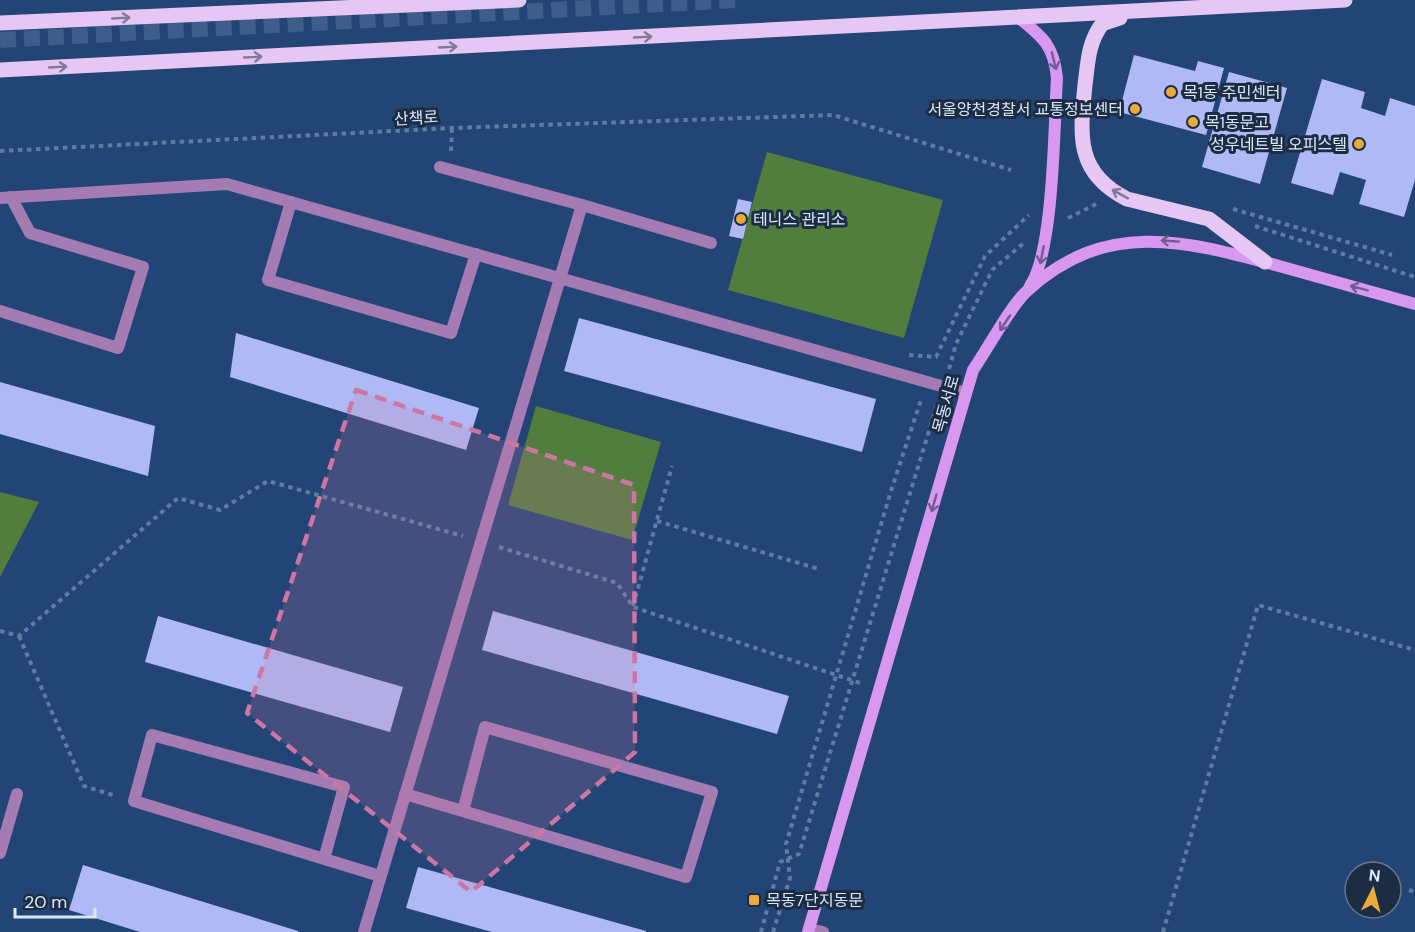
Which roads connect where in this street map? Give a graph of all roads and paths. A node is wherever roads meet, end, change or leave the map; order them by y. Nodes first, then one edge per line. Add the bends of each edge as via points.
1 (519, 0) edge
2 (1345, 0) edge
3 (1141, 11) junction
4 (1018, 18) junction
5 (0, 23) edge
6 (0, 70) edge
7 (0, 151) edge
8 (440, 167) dead end
9 (1011, 170) dead end
10 (1115, 193) junction
11 (5, 198) edge
12 (291, 202) junction
13 (582, 205) junction
14 (1224, 207) dead end
15 (1032, 213) dead end
16 (1251, 225) dead end
17 (1046, 228) junction
18 (711, 243) dead end
19 (476, 254) junction
20 (1392, 255) dead end
21 (1265, 262) junction
22 (1415, 277) edge
23 (560, 278) junction
24 (1026, 292) junction
25 (1415, 304) edge
26 (0, 310) edge
27 (905, 355) dead end
28 (943, 387) junction
29 (913, 393) dead end
30 (966, 393) junction
31 (672, 466) dead end
32 (657, 521) junction
33 (481, 541) junction
34 (819, 569) dead end
35 (633, 607) junction
36 (0, 631) edge
37 (19, 636) junction
38 (1415, 650) edge
39 (836, 675) junction
40 (852, 680) junction
41 (880, 689) junction
42 (17, 794) dead end
43 (405, 794) junction
44 (134, 801) junction
45 (463, 811) junction
46 (0, 853) edge
47 (324, 859) junction
48 (788, 859) junction
49 (380, 876) junction
50 (1409, 890) dead end
51 (1415, 892) edge
52 (809, 930) edge
53 (364, 932) edge
54 (761, 932) edge
55 (773, 932) edge
56 (823, 932) edge
57 (1163, 932) edge

5 -> 1 main road
2 - 3 main road
3 - 4 main road
3 - 10 main road via 1102,24 1089,48 1080,131 1083,149 1092,169
6 -> 4 main road
4 -> 17 main road via 1039,33 1055,57 1058,78
7 - 9 path, 산책로 via 452,128 833,115
8 - 13 street
10 - 17 path
21 -> 10 main road via 1209,219
11 - 12 street via 227,184
11 - 26 street via 30,232 143,267 118,348
12 - 19 street
12 - 19 street via 268,280 451,333
13 - 18 street
13 - 23 street
14 - 20 path
15 - 27 path via 985,256 936,357
16 - 22 path
17 -> 24 main road via 1040,266
17 - 28 path via 992,270 956,344
19 - 23 street
21 -> 24 main road, 목동서로 via 1206,246 1147,240 1068,260
25 -> 21 main road, 목동서로
23 - 28 street
23 - 33 street
24 -> 30 main road, 목동서로 via 974,369
28 - 30 street
28 - 40 path
29 - 39 path via 923,396
30 -> 41 main road, 목동서로
31 - 32 path
32 - 34 path
32 - 35 path
33 - 35 path via 617,583
33 - 37 path via 268,481 220,510 178,498
33 - 43 street
35 - 39 path
36 - 37 path
37 - 44 path via 84,786
38 - 57 path via 1258,605
39 - 40 path
39 - 48 path via 786,844
40 - 41 path
40 - 48 path via 799,854
41 - 52 main road, 목동서로
42 - 46 street
43 - 45 street
43 - 49 street
44 - 47 street
44 - 47 street via 152,735 344,787
45 - 45 street via 686,877 712,792 486,727
47 - 49 street
48 - 54 path via 780,862
48 - 55 path via 790,878
49 - 53 street
50 - 51 path
52 - 56 street

